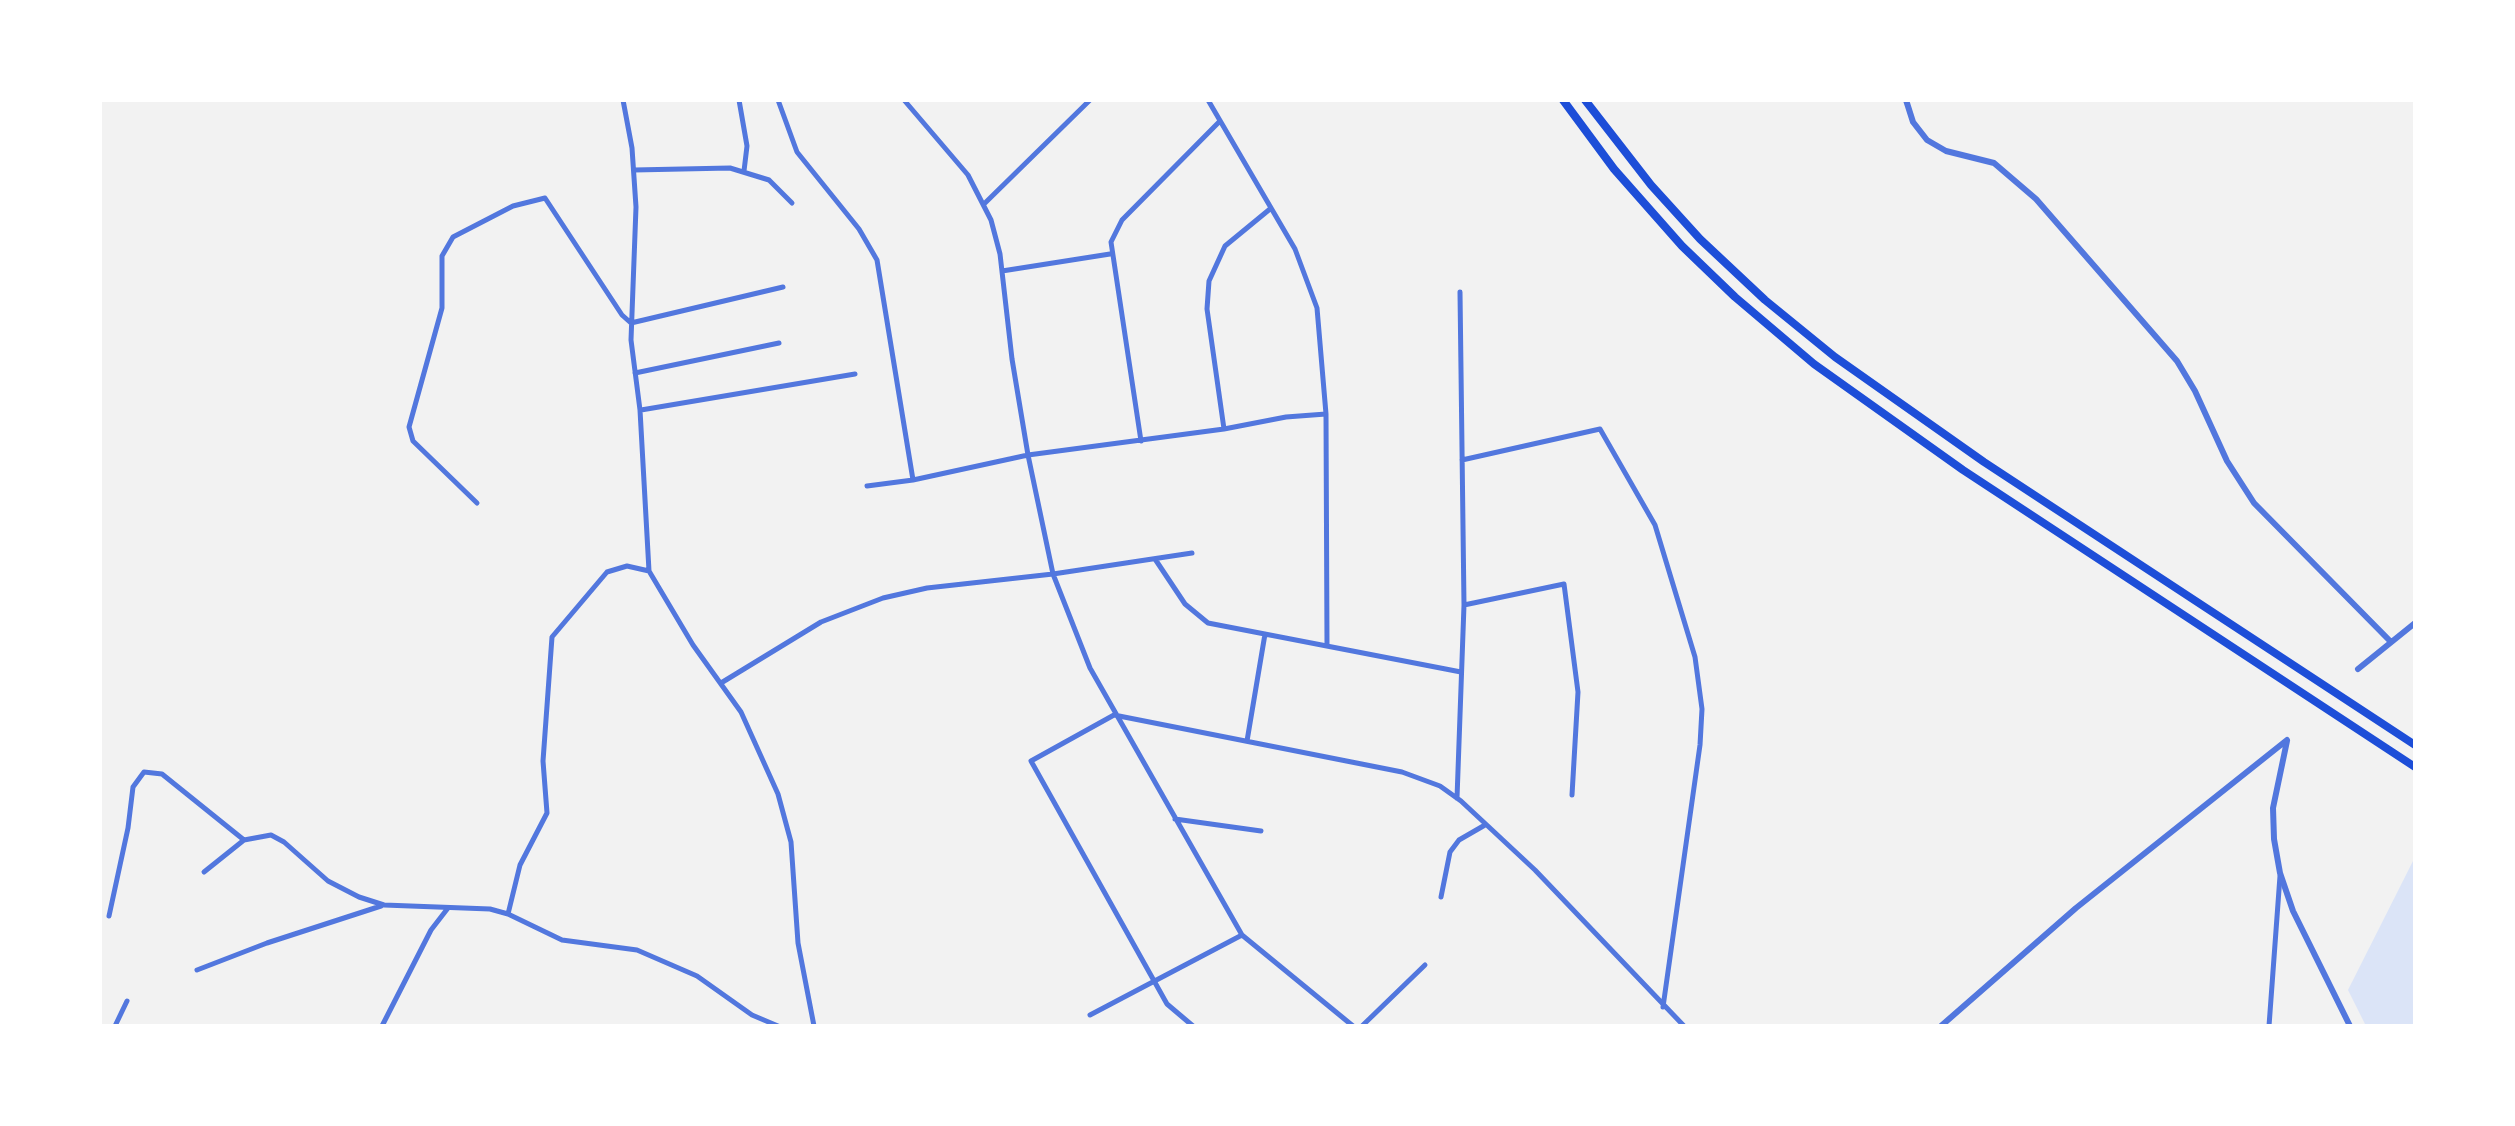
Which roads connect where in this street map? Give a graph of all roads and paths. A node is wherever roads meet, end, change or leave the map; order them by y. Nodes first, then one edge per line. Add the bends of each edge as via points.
1 (623, 100) edge
2 (739, 100) edge
3 (778, 100) edge
4 (904, 100) edge
5 (1077, 100) edge
6 (1090, 100) edge
7 (1208, 100) edge
8 (1564, 100) edge
9 (1585, 100) edge
10 (1906, 100) edge
11 (1084, 106) junction
12 (1220, 121) junction
13 (634, 170) junction
14 (744, 172) junction
15 (792, 203) dead end
16 (984, 204) junction
17 (1270, 209) junction
18 (1110, 254) junction
19 (1002, 270) junction
20 (784, 287) dead end
21 (1460, 292) dead end
22 (633, 324) junction
23 (779, 342) dead end
24 (635, 373) junction
25 (855, 374) dead end
26 (640, 410) junction
27 (1326, 414) junction
28 (1224, 429) junction
29 (1141, 441) junction
30 (1028, 455) junction
31 (1462, 460) junction
32 (914, 480) junction
33 (867, 486) dead end
34 (477, 503) dead end
35 (1192, 553) dead end
36 (1155, 558) junction
37 (649, 570) junction
38 (1054, 574) junction
39 (1464, 605) junction
40 (2415, 623) edge
41 (1265, 634) junction
42 (2391, 642) junction
43 (1327, 646) junction
44 (2358, 669) dead end
45 (1462, 672) junction
46 (720, 683) junction
47 (1114, 715) junction
48 (1247, 741) junction
49 (2415, 745) edge
50 (2415, 768) edge
51 (1572, 795) dead end
52 (1457, 798) junction
53 (1175, 819) junction
54 (1486, 824) junction
55 (1261, 831) dead end
56 (244, 840) junction
57 (204, 872) dead end
58 (2280, 874) junction
59 (1441, 898) dead end
60 (384, 905) junction
61 (448, 908) junction
62 (508, 914) junction
63 (109, 916) dead end
64 (1242, 935) junction
65 (1425, 964) dead end
66 (198, 970) dead end
67 (1154, 981) junction
68 (127, 1001) dead end
69 (1664, 1007) junction
70 (1090, 1015) dead end
71 (1674, 1022) edge
72 (115, 1026) edge
73 (382, 1026) edge
74 (778, 1026) edge
75 (814, 1026) edge
76 (1193, 1026) edge
77 (1353, 1026) edge
78 (1362, 1026) edge
79 (1684, 1026) edge
80 (1941, 1026) edge
81 (2269, 1026) edge
82 (2350, 1026) edge

1 - 13 street
2 - 14 street via 748,146
3 - 32 street via 797,152 877,260
4 - 16 street
5 - 11 street
6 - 11 street
7 - 12 street
8 - 50 highway via 1670,234 1814,364
9 - 49 highway via 1700,239 1835,357
10 - 42 street via 1927,140 2000,167 2062,228 2177,361 2227,461 2264,516
11 - 16 street
12 - 17 street
12 - 18 street via 1122,220
13 - 14 street
13 - 22 street
14 - 15 street via 776,184
16 - 19 street
17 - 27 street via 1313,293
17 - 28 street via 1225,246 1208,281
18 - 19 street
18 - 29 street
19 - 30 street
20 - 22 street
21 - 31 street
22 - 24 street
22 - 34 street via 545,198 513,206 449,241 442,256 442,308 410,432
23 - 24 street
24 - 26 street
25 - 26 street
26 - 37 street
27 - 28 street
27 - 43 street
28 - 29 street
29 - 30 street
30 - 32 street
30 - 38 street
31 - 39 street
31 - 69 street via 1600,429 1655,526 1695,657 1702,710
32 - 33 street
35 - 36 street
36 - 38 street
36 - 41 street via 1200,618
37 - 46 street
37 - 62 street via 627,566 607,572 552,637 543,761 547,813 520,866
38 - 46 street via 927,588 862,604
38 - 47 street
39 - 45 street
39 - 51 street via 1564,584 1578,692
40 - 42 street
41 - 43 street
41 - 48 street
42 - 44 street
43 - 45 street
45 - 52 street
46 - 75 street via 760,747 785,817
47 - 48 street
47 - 53 street
47 - 67 street via 1031,761
48 - 52 street via 1416,776
52 - 54 street
53 - 55 street
53 - 64 street
54 - 59 street via 1450,852
54 - 69 street
56 - 57 street
56 - 60 street via 276,837 338,888
56 - 63 street via 162,774 140,774
58 - 80 street via 2273,808 2287,740
58 - 81 street
58 - 82 street
60 - 61 street
60 - 66 street
61 - 62 street
61 - 73 street
62 - 74 street via 562,940 668,962
64 - 67 street
64 - 77 street
65 - 78 street
67 - 70 street
67 - 76 street via 1166,1004
68 - 72 street
69 - 71 street
71 - 79 street

